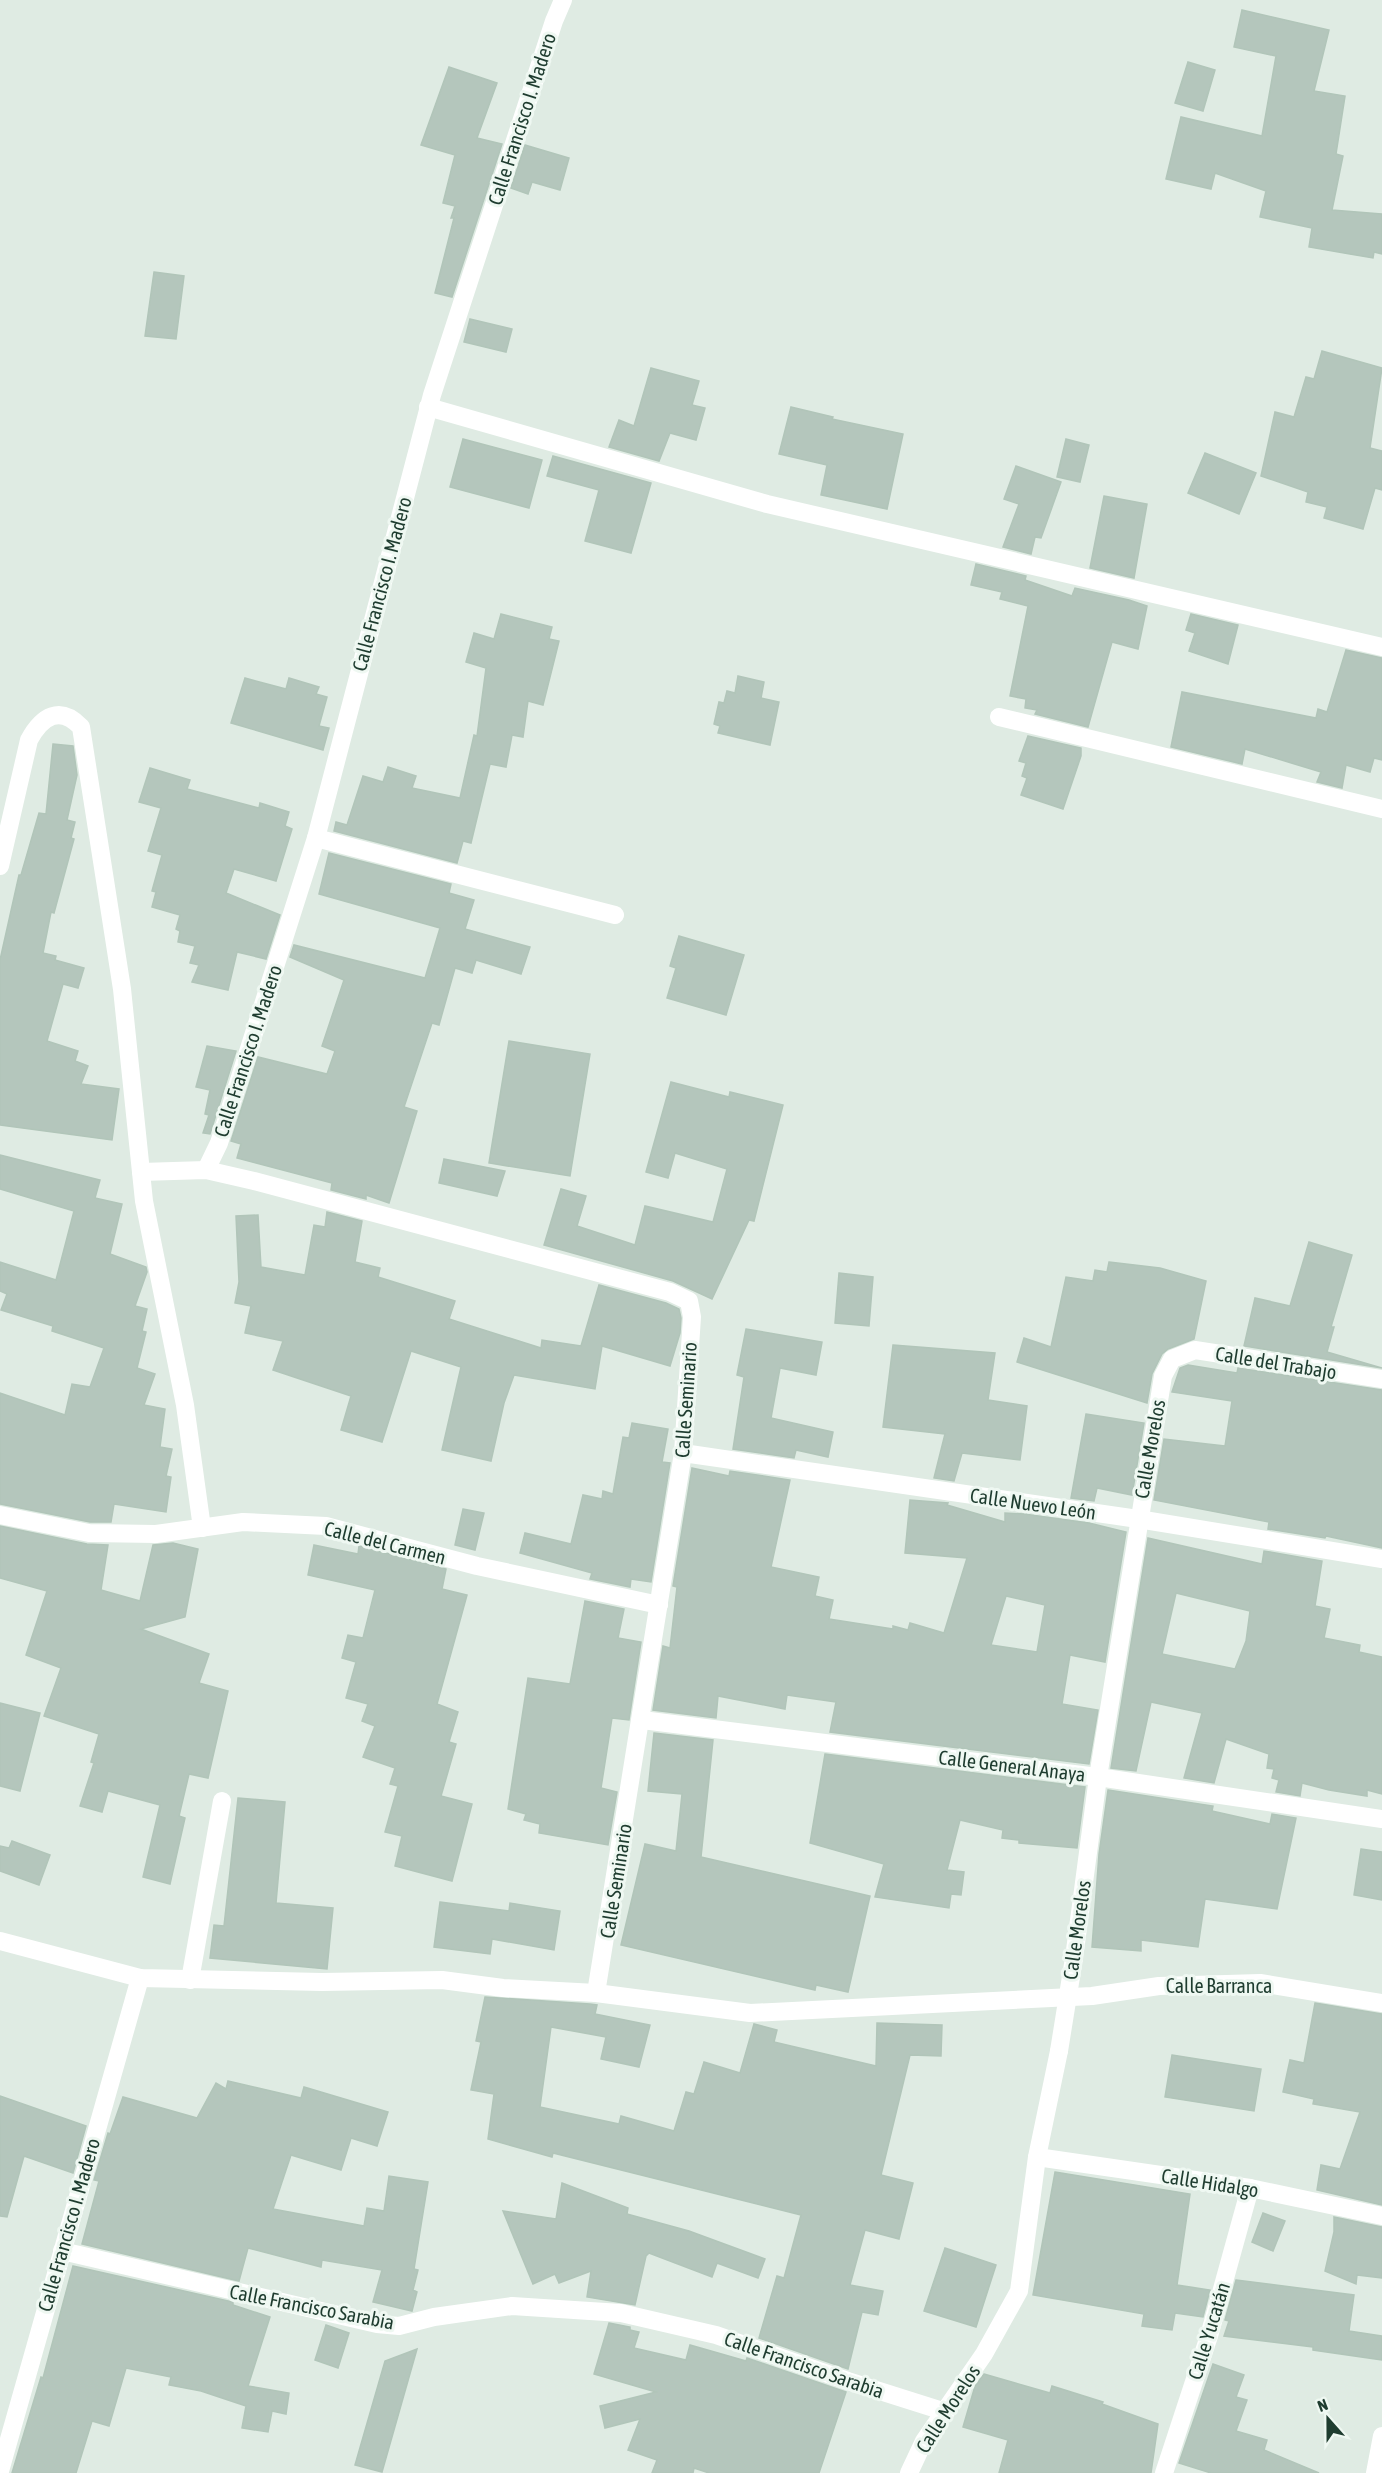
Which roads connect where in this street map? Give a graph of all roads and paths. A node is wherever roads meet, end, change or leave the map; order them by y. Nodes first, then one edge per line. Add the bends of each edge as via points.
1 (563, 0) edge
2 (428, 407) junction
3 (1382, 647) edge
4 (999, 717) dead end
5 (1382, 809) edge
6 (316, 838) junction
7 (0, 866) edge
8 (615, 915) dead end
9 (206, 1170) junction
10 (141, 1172) junction
11 (1172, 1359) joint
12 (1382, 1379) edge
13 (683, 1453) junction
14 (0, 1515) edge
15 (1138, 1519) junction
16 (201, 1528) junction
17 (1382, 1559) edge
18 (659, 1605) junction
19 (642, 1720) junction
20 (1098, 1777) junction
21 (222, 1801) dead end
22 (1382, 1819) edge
23 (0, 1941) edge
24 (140, 1978) junction
25 (190, 1980) junction
26 (596, 1993) junction
27 (1382, 2003) edge
28 (1037, 2157) junction
29 (1250, 2188) junction
30 (1382, 2216) edge
31 (62, 2251) junction
32 (946, 2412) junction
33 (1382, 2436) edge
34 (0, 2471) edge
35 (909, 2473) edge
36 (1164, 2473) edge
37 (1375, 2473) edge

1 - 2 street, Calle Francisco I. Madero
2 - 3 street via 767,504
2 - 6 street, Calle Francisco I. Madero
4 - 5 street
6 - 8 street
6 - 9 street, Calle Francisco I. Madero via 219,1143
7 - 10 street via 29,740 36,727 48,718 71,716 81,727 123,989
9 - 10 street
9 - 13 street, Calle Seminario via 659,1289 689,1301 692,1317
10 - 16 street via 185,1405
11 - 12 street, Calle del Trabajo via 1195,1350
11 - 15 street, Calle Morelos via 1163,1376
13 - 15 street, Calle Nuevo León
13 - 18 street, Calle Seminario
14 - 16 street, Calle del Carmen via 89,1533 156,1534
15 - 17 street, Calle Nuevo León
15 - 20 street, Calle Morelos
16 - 18 street, Calle del Carmen via 243,1522 326,1526 477,1566
18 - 19 street, Calle Seminario
19 - 20 street, Calle General Anaya
19 - 26 street, Calle Seminario
20 - 22 street, Calle General Anaya
20 - 28 street, Calle Morelos, bridge via 1074,1958
21 - 25 street
23 - 24 street, Calle Barranca
24 - 25 street, Calle Barranca
24 - 31 street, Calle Francisco I. Madero
25 - 26 street, Calle Barranca via 442,1980
26 - 27 street, Calle Barranca via 750,2013 1092,1996 1159,1986 1260,1983
28 - 29 street, Calle Hidalgo
28 - 32 street, Calle Morelos via 1019,2291
29 - 30 street, Calle Hidalgo
29 - 36 street, Calle Yucatán via 1209,2336
31 - 32 street, Calle Francisco Sarabia via 377,2324 399,2326 512,2306 621,2313 716,2335
31 - 34 street, Calle Francisco I. Madero
32 - 35 street, Calle Morelos via 924,2441
33 - 37 street

